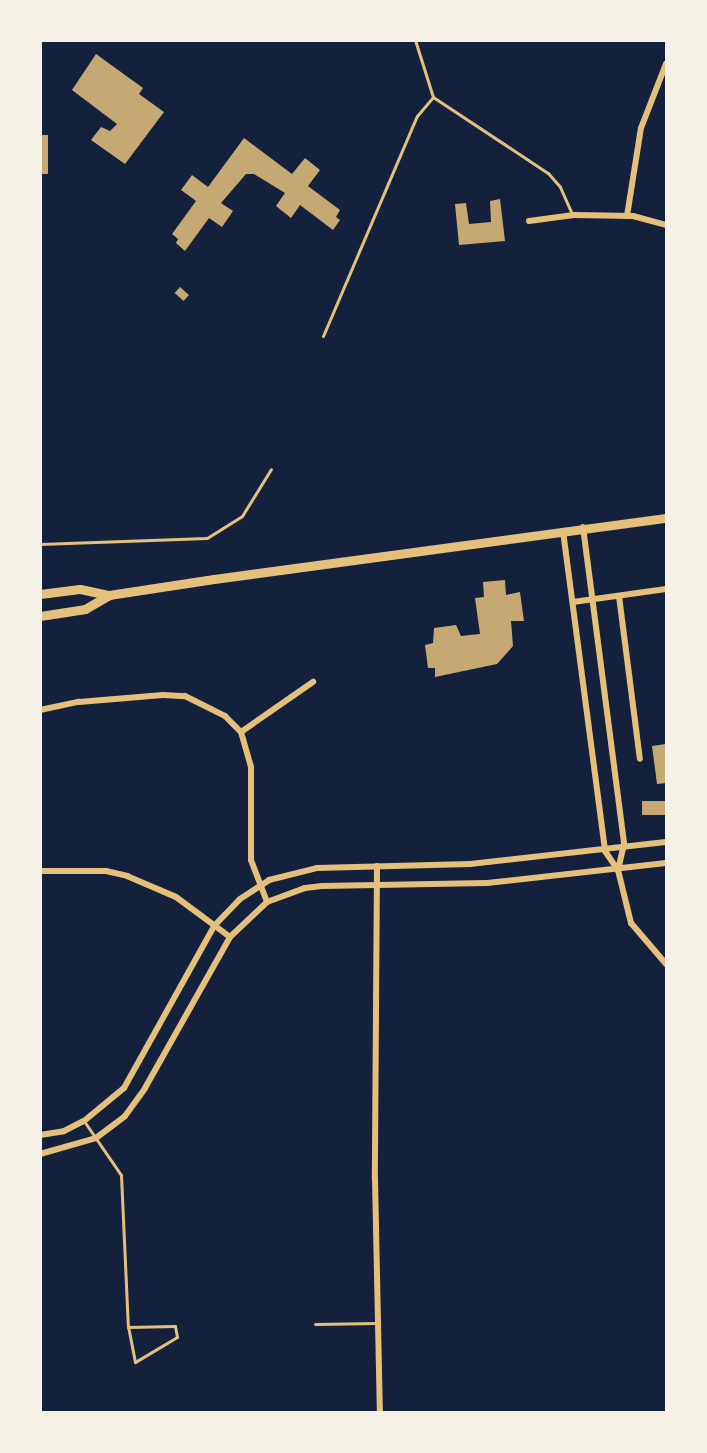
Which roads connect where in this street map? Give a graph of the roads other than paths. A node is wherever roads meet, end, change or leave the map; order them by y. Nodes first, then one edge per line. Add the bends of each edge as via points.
1 (415, 40) edge
2 (666, 64) edge
3 (433, 97) junction
4 (574, 215) junction
5 (627, 216) junction
6 (529, 222) dead end
7 (666, 225) edge
8 (323, 336) dead end
9 (271, 469) dead end
10 (666, 518) edge
11 (583, 527) junction
12 (563, 530) junction
13 (40, 544) edge
14 (666, 589) edge
15 (40, 594) edge
16 (109, 596) junction
17 (619, 596) junction
18 (593, 599) junction
19 (573, 602) junction
20 (40, 616) edge
21 (313, 682) dead end
22 (40, 710) edge
23 (241, 732) junction
24 (640, 759) dead end
25 (666, 842) edge
26 (624, 849) junction
27 (605, 851) junction
28 (666, 863) edge
29 (377, 866) junction
30 (618, 870) junction
31 (40, 871) edge
32 (259, 886) junction
33 (377, 887) junction
34 (267, 902) junction
35 (214, 926) junction
36 (230, 937) junction
37 (666, 964) edge
38 (84, 1121) junction
39 (40, 1135) edge
40 (96, 1138) junction
41 (40, 1154) edge
42 (378, 1323) junction
43 (315, 1324) dead end
44 (128, 1327) junction
45 (380, 1413) edge

1 - 3 lane
2 - 5 street via 641,128
3 - 4 lane via 548,173
3 - 8 lane via 413,126
4 - 5 street
4 - 6 street
5 - 7 street
9 - 13 lane via 242,516 207,538
10 - 11 main road
11 - 12 main road
11 - 18 street
12 - 16 main road
12 - 19 street
14 - 17 street
15 - 16 main road via 80,589
16 - 20 main road via 85,609
17 - 18 street
17 - 24 street
18 - 19 street
18 - 26 street
19 - 27 street
21 - 23 street
22 - 23 street via 79,702 185,696 225,716
23 - 32 street via 251,767 251,860
25 - 26 street
26 - 27 street
26 - 30 street
27 - 29 street via 470,864
27 - 30 street
28 - 30 street
29 - 32 street via 304,870
29 - 33 street
30 - 33 street via 487,883
30 - 37 street via 631,923
31 - 35 street via 106,871 127,876 176,897
32 - 34 street
32 - 35 street
33 - 34 street via 305,888
33 - 42 street
34 - 36 street
35 - 36 street
35 - 38 street via 124,1088
36 - 40 street via 145,1088 125,1116
38 - 39 street via 64,1131
38 - 40 lane
40 - 41 street
40 - 44 lane via 121,1174
42 - 43 lane
42 - 45 street
44 - 44 lane via 175,1326 177,1337 135,1362

